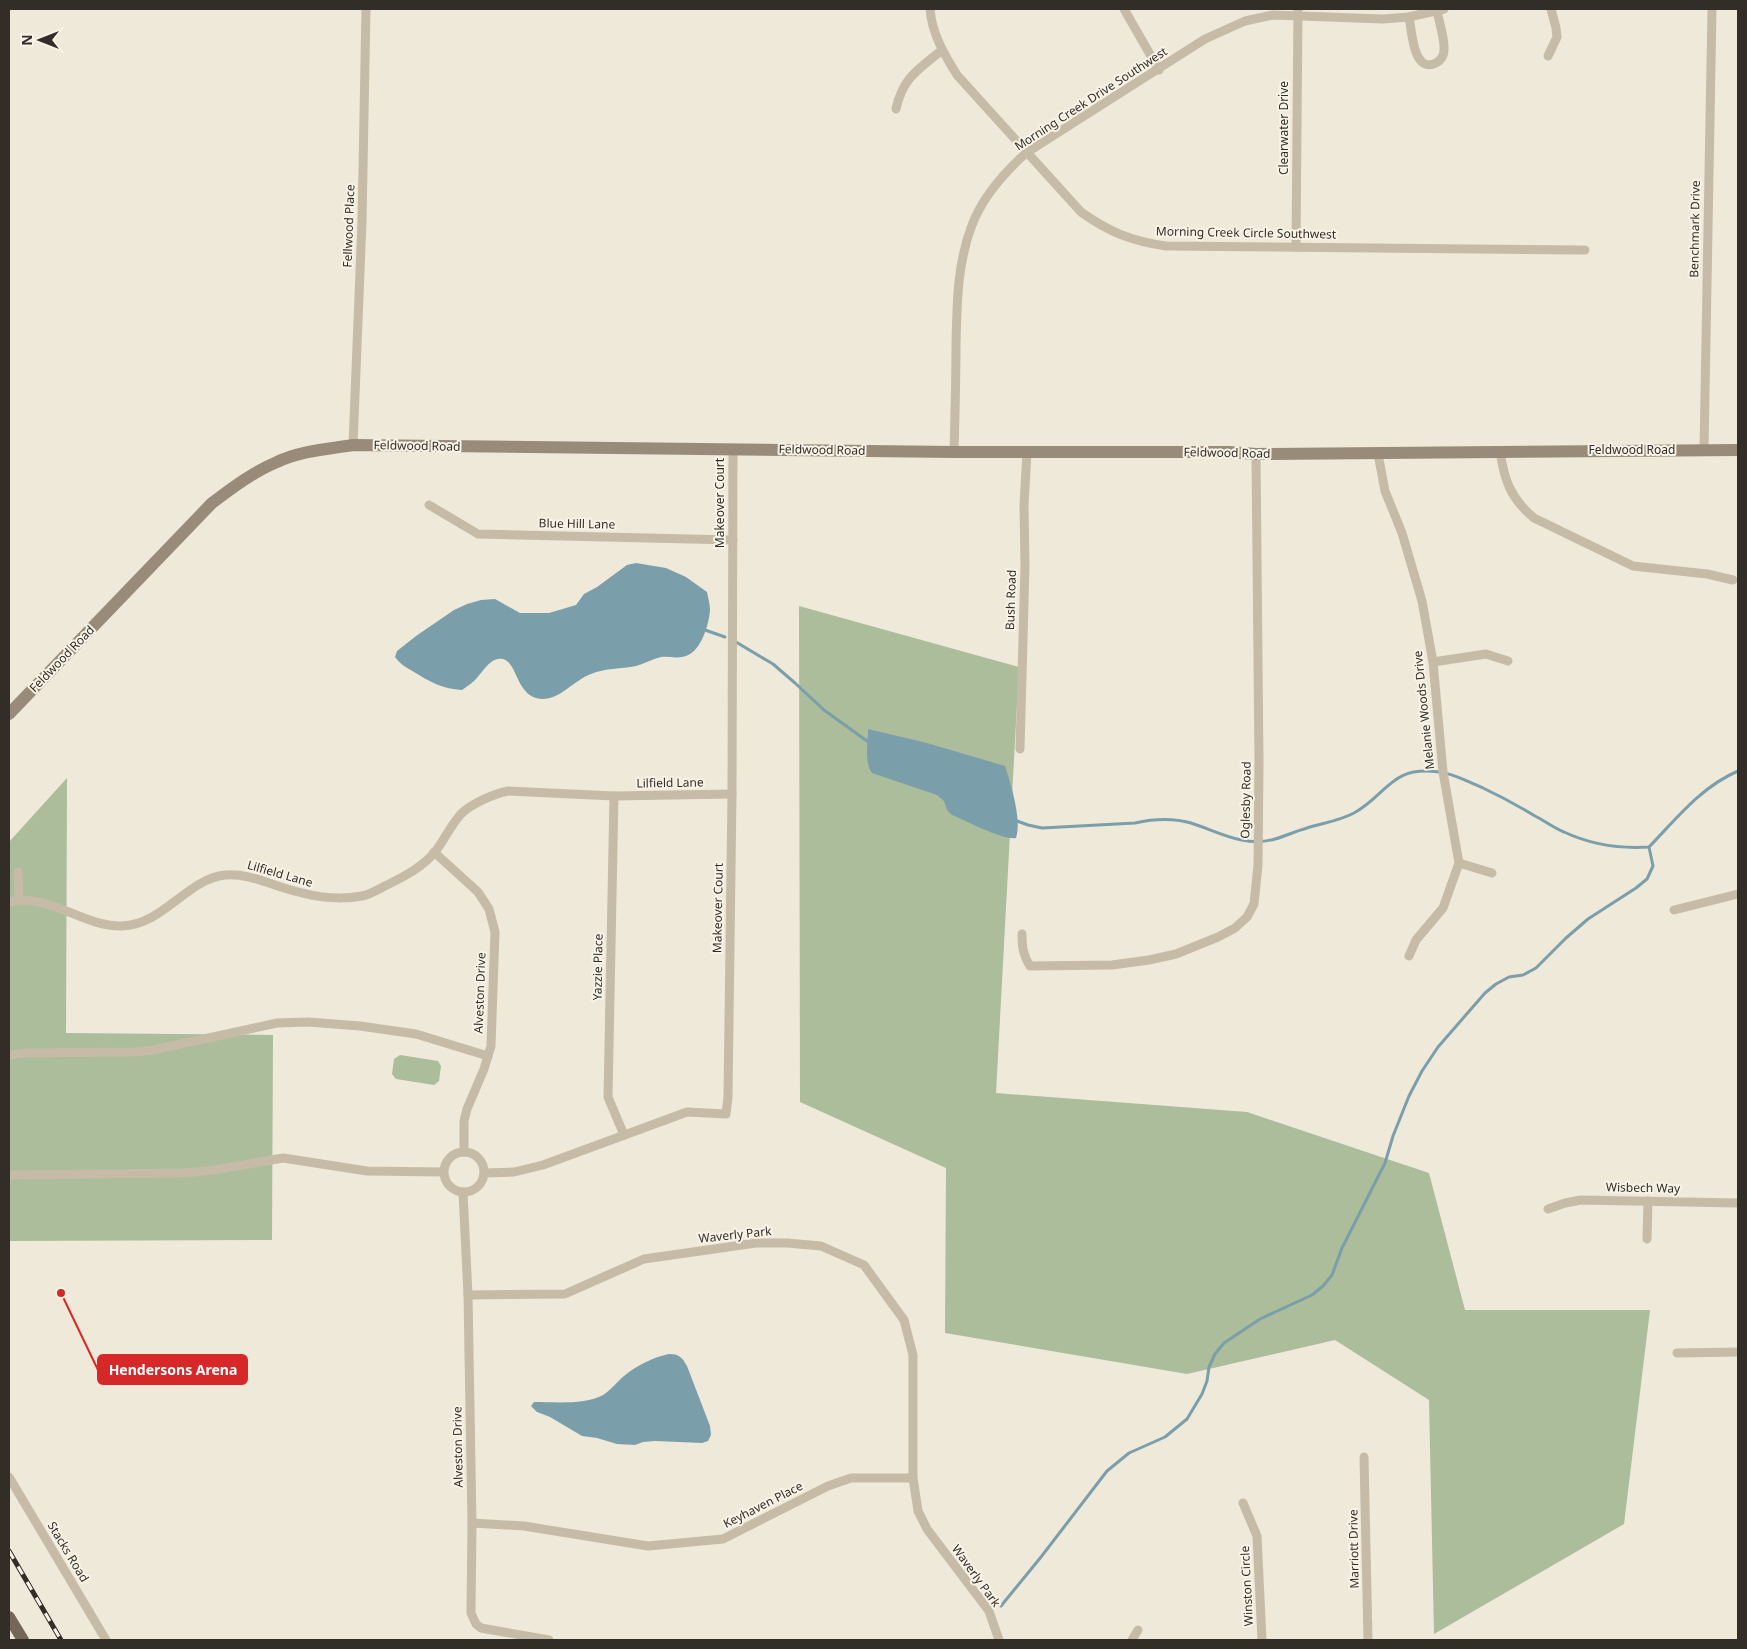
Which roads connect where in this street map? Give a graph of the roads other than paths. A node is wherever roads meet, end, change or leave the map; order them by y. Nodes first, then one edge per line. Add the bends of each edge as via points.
1 (366, 9) edge
2 (930, 9) edge
3 (1124, 9) edge
4 (1551, 9) edge
5 (1712, 9) edge
6 (1440, 10) edge
7 (1298, 12) edge
8 (1409, 17) junction
9 (942, 50) junction
10 (1548, 56) dead end
11 (1159, 70) junction
12 (896, 108) dead end
13 (1026, 153) junction
14 (1296, 247) junction
15 (1585, 250) dead end
16 (353, 445) junction
17 (733, 449) junction
18 (1704, 450) junction
19 (1738, 450) edge
20 (1500, 451) junction
21 (954, 452) junction
22 (1027, 452) junction
23 (1256, 454) junction
24 (1378, 454) junction
25 (429, 505) dead end
26 (733, 540) junction
27 (1733, 580) dead end
28 (1508, 661) dead end
29 (1433, 662) junction
30 (9, 714) edge
31 (1020, 749) dead end
32 (732, 794) junction
33 (614, 796) junction
34 (434, 852) junction
35 (1459, 863) junction
36 (18, 872) dead end
37 (1492, 873) dead end
38 (1738, 894) edge
39 (19, 900) junction
40 (9, 902) edge
41 (1674, 910) dead end
42 (1022, 934) dead end
43 (1409, 956) dead end
44 (9, 1055) edge
45 (488, 1056) junction
46 (624, 1135) junction
47 (464, 1152) junction
48 (444, 1172) junction
49 (484, 1173) junction
50 (9, 1175) edge
51 (463, 1192) junction
52 (1648, 1201) junction
53 (1738, 1203) edge
54 (1548, 1209) dead end
55 (1646, 1239) dead end
56 (468, 1295) junction
57 (1738, 1352) edge
58 (1677, 1353) dead end
59 (1364, 1457) dead end
60 (9, 1477) edge
61 (913, 1478) junction
62 (1243, 1504) dead end
63 (472, 1523) junction
64 (9, 1617) edge
65 (1138, 1630) dead end
66 (23, 1640) edge
67 (106, 1640) edge
68 (549, 1640) edge
69 (999, 1640) edge
70 (1132, 1640) edge
71 (1262, 1640) edge
72 (1368, 1640) edge

1 - 16 street, Fellwood Place
2 - 9 street, Morning Creek Circle Southwest
3 - 11 street
4 - 10 street via 1557,37
5 - 18 street, Benchmark Drive
6 - 8 street, Morning Creek Drive Southwest
6 - 8 street via 1445,51 1432,65 1423,63 1416,56
7 - 8 street, Morning Creek Drive Southwest via 1383,19
7 - 11 street, Morning Creek Drive Southwest via 1245,21 1205,39
7 - 14 street, Clearwater Drive
9 - 12 street via 907,80
9 - 13 street, Morning Creek Circle Southwest via 957,75
11 - 13 street, Morning Creek Drive Southwest
13 - 14 street, Morning Creek Circle Southwest via 1081,212 1126,238 1166,246
13 - 21 street, Morning Creek Drive Southwest via 985,199 972,223 962,253 958,287
14 - 15 street, Morning Creek Circle Southwest
16 - 17 street, Feldwood Road
16 - 30 street, Feldwood Road via 278,461 212,503
17 - 21 street, Feldwood Road
17 - 26 street, Makeover Court
18 - 19 street, Feldwood Road
18 - 20 street, Feldwood Road
20 - 24 street, Feldwood Road
20 - 27 street via 1503,474 1513,496 1534,518 1633,566
21 - 22 street, Feldwood Road
22 - 23 street, Feldwood Road
22 - 31 street, Bush Road
23 - 24 street, Feldwood Road
23 - 42 street, Oglesby Road via 1259,762 1258,865 1254,904 1236,928 1218,937 1176,954 1112,965 1030,966 1024,957
24 - 29 street, Melanie Woods Drive via 1385,491 1402,533 1422,601
25 - 26 street, Blue Hill Lane via 478,534
26 - 32 street, Makeover Court
28 - 29 street via 1486,654
29 - 35 street, Melanie Woods Drive via 1443,772
32 - 33 street, Lilfield Lane
32 - 46 street, Makeover Court via 726,1114 687,1112
33 - 34 street, Lilfield Lane via 508,791 492,794 462,814
33 - 46 street, Yazzie Place via 608,1097
34 - 39 street, Lilfield Lane via 411,873 374,892 356,897 319,898 248,877 224,875 200,885 146,920 122,926 93,920 38,901
34 - 45 street, Alveston Drive via 478,892 489,909 495,932
35 - 37 street
35 - 43 street, Melanie Woods Drive via 1443,908 1416,940
36 - 39 street
38 - 41 street
39 - 40 street, Lilfield Lane
44 - 45 street via 153,1050 277,1023 308,1022 416,1034
45 - 47 street, Alveston Drive via 464,1121
46 - 49 street, Makeover Court via 544,1165 514,1172
47 - 48 street via 452,1155
47 - 49 street via 480,1160
48 - 50 street via 366,1171 283,1158 184,1174
48 - 51 street via 449,1186
49 - 51 street via 473,1190
51 - 56 street, Alveston Drive
52 - 53 street, Wisbech Way
52 - 54 street, Wisbech Way via 1581,1200
52 - 55 street
56 - 61 street, Waverly Park via 565,1294 644,1259 756,1243 821,1246 864,1265 904,1320 914,1355
56 - 63 street, Alveston Drive
57 - 58 street
59 - 72 street, Marriott Drive
60 - 67 street, Stacks Road
61 - 63 street, Keyhaven Place via 851,1478 828,1486 723,1540 648,1546 524,1526
61 - 69 street, Waverly Park via 918,1511 927,1529 989,1611
62 - 71 street, Winston Circle via 1257,1536
63 - 68 street, Alveston Drive via 471,1613 476,1624 482,1628
64 - 66 main road
65 - 70 street

